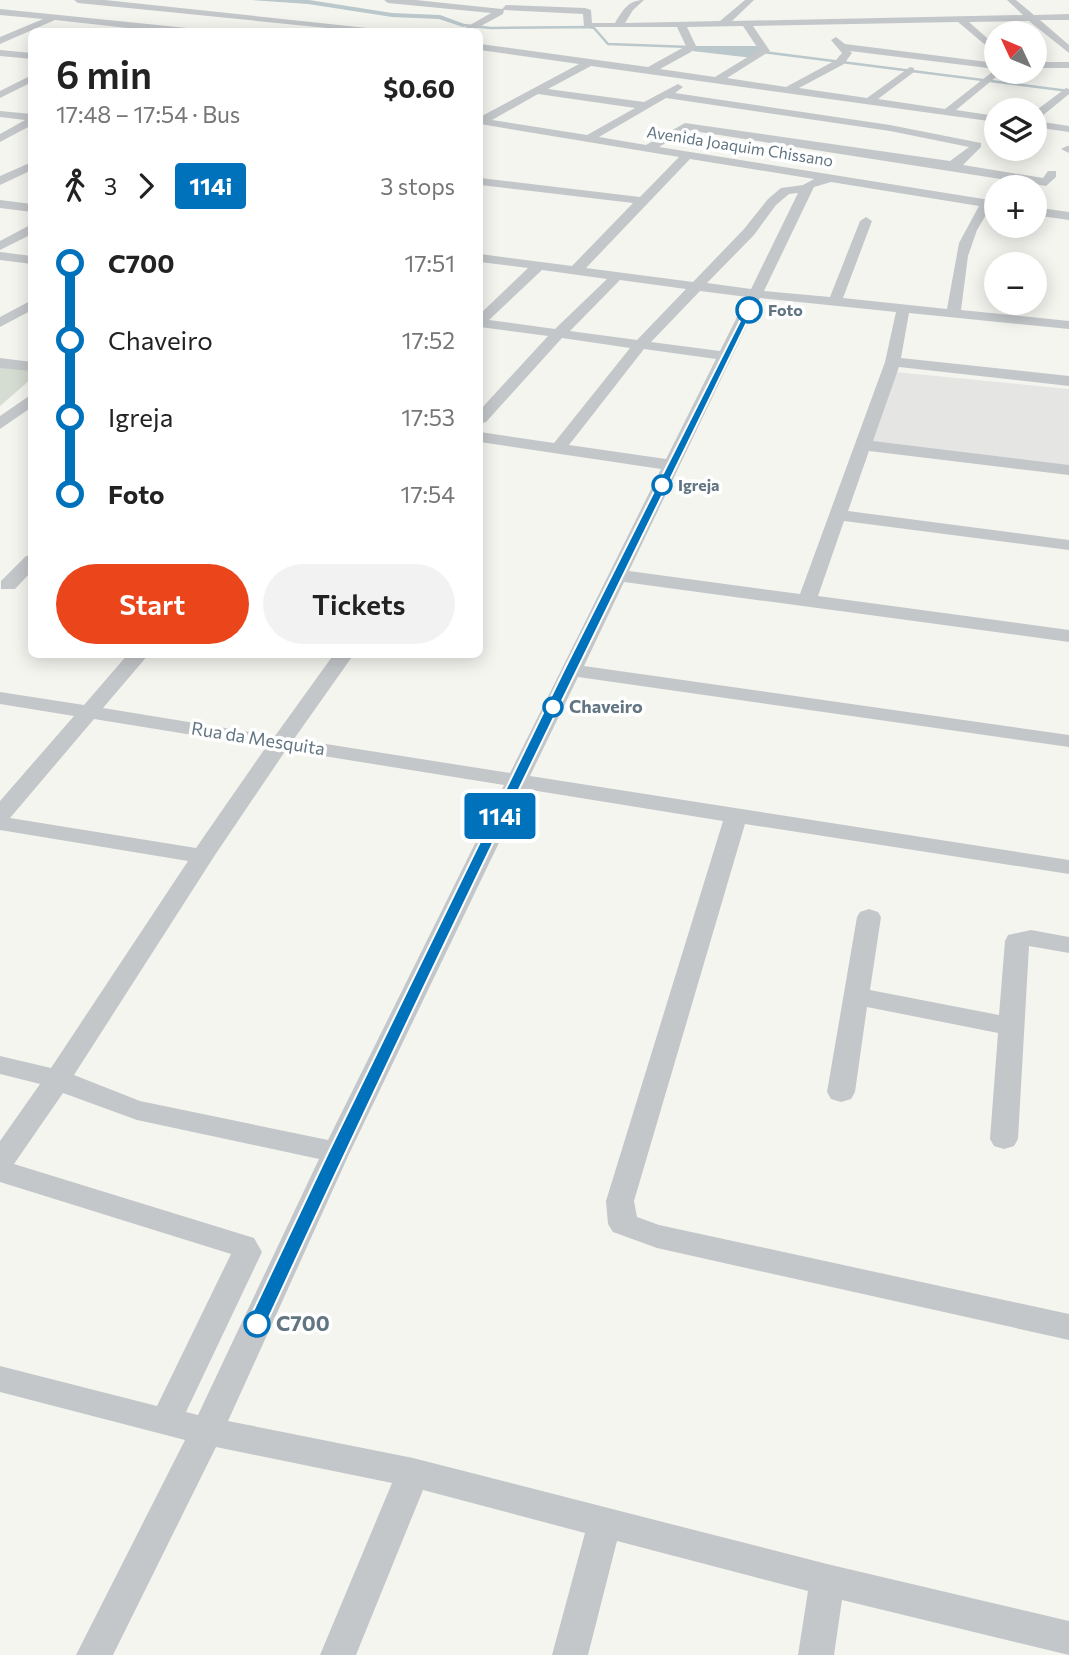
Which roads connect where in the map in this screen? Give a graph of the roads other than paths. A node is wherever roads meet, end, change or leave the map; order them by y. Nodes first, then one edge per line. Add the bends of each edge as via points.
1 (78, 0) edge
2 (388, 0) edge
3 (398, 0) edge
4 (520, 0) edge
5 (640, 0) edge
6 (751, 0) edge
7 (1011, 0) edge
8 (96, 1) edge
9 (861, 7) dead end
10 (976, 9) dead end
11 (503, 10) junction
12 (0, 12) edge
13 (324, 14) dead end
14 (55, 17) junction
15 (1069, 17) edge
16 (965, 18) junction
17 (1033, 18) junction
18 (891, 20) junction
19 (820, 21) junction
20 (846, 21) junction
21 (307, 22) junction
22 (722, 23) junction
23 (746, 23) junction
24 (681, 25) junction
25 (618, 26) junction
26 (30, 28) edge
27 (159, 28) edge
28 (295, 28) edge
29 (363, 28) edge
30 (468, 28) edge
31 (28, 29) edge
32 (900, 29) dead end
33 (0, 31) edge
34 (18, 33) junction
35 (28, 34) edge
36 (984, 38) edge
37 (0, 41) edge
38 (483, 47) edge
39 (843, 47) junction
40 (917, 48) dead end
41 (1069, 52) edge
42 (0, 53) edge
43 (1047, 54) edge
44 (28, 56) edge
45 (926, 57) junction
46 (589, 59) junction
47 (841, 61) joint
48 (984, 64) edge
49 (1047, 65) edge
50 (1069, 65) edge
51 (910, 70) dead end
52 (649, 71) junction
53 (696, 77) junction
54 (28, 80) edge
55 (717, 80) junction
56 (984, 82) edge
57 (788, 90) junction
58 (537, 91) junction
59 (1066, 92) dead end
60 (0, 95) edge
61 (665, 95) junction
62 (21, 96) dead end
63 (871, 100) junction
64 (646, 106) junction
65 (1047, 107) edge
66 (916, 108) junction
67 (949, 110) junction
68 (0, 114) edge
69 (984, 115) edge
70 (28, 118) edge
71 (483, 119) edge
72 (28, 121) edge
73 (483, 122) edge
74 (1047, 126) edge
75 (890, 128) junction
76 (1069, 129) edge
77 (0, 139) edge
78 (588, 139) junction
79 (968, 141) junction
80 (649, 148) junction
81 (687, 155) junction
82 (940, 164) junction
83 (0, 165) edge
84 (959, 167) junction
85 (28, 168) edge
86 (28, 168) edge
87 (1056, 170) dead end
88 (821, 174) junction
89 (0, 181) edge
90 (483, 181) edge
91 (498, 183) junction
92 (483, 196) edge
93 (645, 201) junction
94 (984, 203) edge
95 (0, 204) edge
96 (28, 208) edge
97 (984, 212) edge
98 (1047, 213) edge
99 (1069, 216) edge
100 (866, 221) dead end
101 (28, 230) edge
102 (0, 246) edge
103 (0, 256) edge
104 (483, 258) edge
105 (28, 260) edge
106 (538, 266) junction
107 (575, 271) junction
108 (617, 276) junction
109 (695, 286) junction
110 (757, 294) junction
111 (835, 302) junction
112 (28, 306) edge
113 (903, 310) junction
114 (954, 313) junction
115 (4, 318) edge
116 (483, 319) edge
117 (483, 322) edge
118 (1069, 325) edge
119 (559, 333) junction
120 (640, 345) junction
121 (726, 356) junction
122 (893, 362) junction
123 (0, 363) edge
124 (28, 367) edge
125 (1069, 381) edge
126 (28, 402) edge
127 (483, 416) edge
128 (0, 424) edge
129 (483, 438) edge
130 (863, 445) junction
131 (557, 450) junction
132 (671, 466) junction
133 (1069, 470) edge
134 (837, 515) junction
135 (1069, 545) edge
136 (28, 563) edge
137 (617, 575) junction
138 (4, 584) edge
139 (28, 588) edge
140 (807, 600) junction
141 (1069, 636) edge
142 (136, 658) edge
143 (341, 658) edge
144 (570, 670) junction
145 (0, 698) edge
146 (91, 712) junction
147 (1069, 741) edge
148 (279, 742) junction
149 (517, 780) junction
150 (0, 815) edge
151 (736, 816) junction
152 (0, 823) edge
153 (202, 856) junction
154 (1069, 867) edge
155 (869, 917) dead end
156 (1069, 945) edge
157 (855, 996) junction
158 (1010, 1026) junction
159 (0, 1065) edge
160 (58, 1079) junction
161 (841, 1092) dead end
162 (1004, 1139) dead end
163 (336, 1153) junction
164 (0, 1162) edge
165 (0, 1171) edge
166 (1069, 1327) edge
167 (0, 1379) edge
168 (165, 1422) junction
169 (208, 1429) junction
170 (413, 1473) junction
171 (606, 1523) junction
172 (827, 1580) junction
173 (1061, 1643) edge
174 (94, 1655) edge
175 (338, 1655) edge
176 (570, 1655) edge
177 (816, 1655) edge

1 - 8 street
2 - 3 street
3 - 11 street
4 - 11 street
5 - 25 street
6 - 22 street
7 - 17 street
8 - 14 street
8 - 21 street
9 - 20 street
10 - 16 street
11 - 25 street via 585,10 587,25
11 - 30 street
12 - 14 street
13 - 21 street
14 - 26 street
14 - 27 street
15 - 17 street
16 - 17 street
16 - 18 street
16 - 36 street
17 - 41 street
18 - 20 street
18 - 32 street
19 - 20 street
19 - 23 street
19 - 39 street
21 - 28 street
21 - 29 street
22 - 23 street
22 - 24 street
23 - 55 street via 763,52
24 - 25 street
24 - 52 street via 690,48
31 - 34 street
33 - 34 street
34 - 35 street
34 - 37 street
38 - 46 street
39 - 45 street
39 - 47 street via 847,53
40 - 45 street
41 - 43 street
42 - 44 street
45 - 48 street
46 - 52 street
46 - 58 street
47 - 57 street
49 - 50 street
51 - 63 street
52 - 53 street
53 - 55 street
53 - 61 street
54 - 60 street
55 - 57 street
56 - 67 street
57 - 63 street
58 - 64 street
58 - 71 street
59 - 65 street
60 - 62 street
61 - 64 street
61 - 75 street
63 - 66 street
63 - 67 street
64 - 78 street
66 - 67 street
66 - 75 street
67 - 69 street
68 - 70 street
72 - 77 street
73 - 78 street, Avenida Joaquim Chissano
74 - 76 street
75 - 79 street
78 - 80 street, Avenida Joaquim Chissano
79 - 82 street via 977,145 958,163
79 - 84 street via 983,146
80 - 81 street, Avenida Joaquim Chissano
80 - 88 street via 685,126
81 - 88 street, Avenida Joaquim Chissano
81 - 93 street
82 - 84 street
82 - 88 street
83 - 85 street
84 - 87 street via 1046,182
86 - 89 street
88 - 94 street, Avenida Joaquim Chissano
88 - 109 street via 780,194
88 - 110 street
90 - 91 street
91 - 92 street
91 - 93 street
93 - 107 street
95 - 96 street
97 - 114 street via 968,231 961,252
98 - 99 street
100 - 111 street
101 - 102 street
103 - 105 street
104 - 106 street
106 - 107 street
106 - 116 street
107 - 108 street
108 - 109 street
108 - 119 street
109 - 110 street
109 - 120 street
110 - 111 street
110 - 121 street
111 - 113 street
112 - 115 street
113 - 114 street
113 - 122 street
114 - 118 street
117 - 119 street
119 - 120 street
119 - 127 street
120 - 121 street
120 - 131 street
121 - 132 street
122 - 125 street
122 - 130 street
123 - 124 street
126 - 128 street
129 - 131 street
130 - 133 street
130 - 134 street
131 - 132 street
132 - 137 street
134 - 135 street
134 - 140 street
136 - 138 street
137 - 140 street
137 - 144 street
138 - 139 street
140 - 141 street
142 - 146 street
143 - 148 street
144 - 147 street
144 - 149 street
145 - 146 street, Rua da Mesquita
146 - 148 street, Rua da Mesquita
146 - 150 street
148 - 149 street, Rua da Mesquita
148 - 153 street
149 - 151 street, Rua da Mesquita
149 - 163 street
151 - 154 street, Rua da Mesquita
151 - 166 street via 621,1201 624,1224 657,1236
152 - 153 street
153 - 160 street
155 - 157 street
156 - 158 street via 1031,938 1017,941
157 - 158 street
157 - 161 street
158 - 162 street
159 - 160 street
160 - 163 street via 137,1110
160 - 164 street
163 - 169 street
165 - 168 street via 243,1246 247,1252
167 - 168 street
168 - 169 street
169 - 170 street
169 - 174 street
170 - 171 street
170 - 175 street
171 - 172 street
171 - 176 street
172 - 173 street
172 - 177 street

